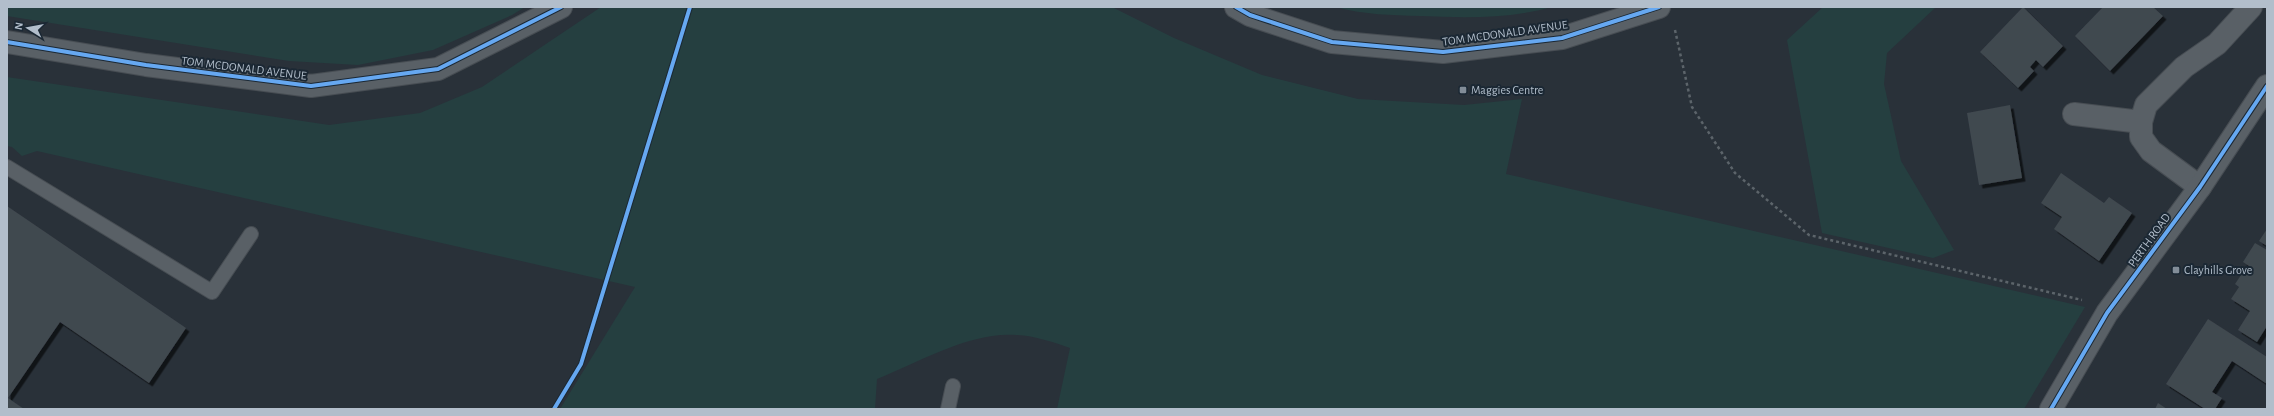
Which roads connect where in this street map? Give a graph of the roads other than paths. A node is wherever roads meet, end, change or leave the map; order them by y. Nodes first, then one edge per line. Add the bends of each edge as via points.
1 (561, 7) edge
2 (1236, 7) edge
3 (2251, 7) edge
4 (1666, 15) edge
5 (7, 42) edge
6 (2267, 86) edge
7 (2074, 114) dead end
8 (2141, 122) junction
9 (7, 167) edge
10 (2200, 187) junction
11 (251, 234) dead end
12 (953, 386) dead end
13 (948, 409) edge
14 (2051, 409) edge

1 - 5 street, TOM MCDONALD AVENUE via 438,69 311,86 146,65
2 - 4 street, TOM MCDONALD AVENUE via 1250,15 1332,42 1443,52 1562,38
3 - 8 street via 2217,44 2184,67 2146,105
6 - 10 street, PERTH ROAD
7 - 8 street
8 - 10 street via 2141,137 2151,151
9 - 11 lane via 212,292
10 - 14 street, PERTH ROAD via 2112,307
12 - 13 lane

